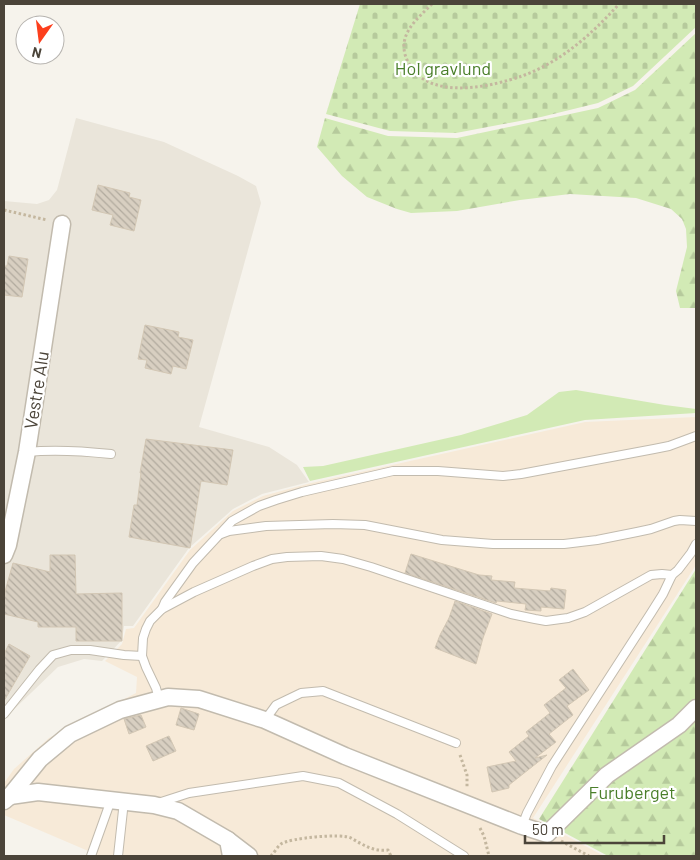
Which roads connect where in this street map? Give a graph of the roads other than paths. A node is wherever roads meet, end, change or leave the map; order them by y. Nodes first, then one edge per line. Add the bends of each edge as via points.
1 (62, 224) road end
2 (696, 436) edge
3 (27, 452) junction
4 (111, 454) dead end
5 (696, 521) edge
6 (219, 534) junction
7 (696, 544) edge
8 (4, 555) edge
9 (672, 575) junction
10 (162, 609) junction
11 (142, 656) junction
12 (159, 699) junction
13 (696, 708) edge
14 (4, 714) edge
15 (265, 720) junction
16 (456, 743) road end
17 (7, 798) edge
18 (117, 801) junction
19 (154, 805) junction
20 (522, 826) junction
21 (229, 848) edge
22 (91, 856) edge
23 (118, 856) edge
24 (249, 856) edge
25 (464, 856) edge

1 - 3 street, Vestre Alu
2 - 6 lane via 668,446 521,474 393,471 302,492 259,506 232,521
3 - 4 lane
3 - 8 street, Vestre Alu
5 - 6 lane via 674,521 637,532 564,544 442,540 365,525 333,524 266,526
6 - 10 lane via 182,578
7 - 9 lane
9 - 10 lane via 651,576 585,612 546,621 503,611 343,559 287,557 253,566
9 - 20 lane via 552,766
10 - 11 lane via 146,629
11 - 12 lane
11 - 14 lane via 90,650 71,650 53,655
12 - 15 street via 199,699
12 - 17 street via 120,710 70,734 40,759
13 - 20 street via 679,725 607,775 546,834
15 - 16 lane via 276,705 301,693 323,691
15 - 20 street via 345,756
17 - 18 street via 38,792
18 - 19 street
18 - 22 lane
18 - 23 lane
19 - 21 street via 178,811
19 - 25 lane via 189,792 303,776 339,783
21 - 24 street

